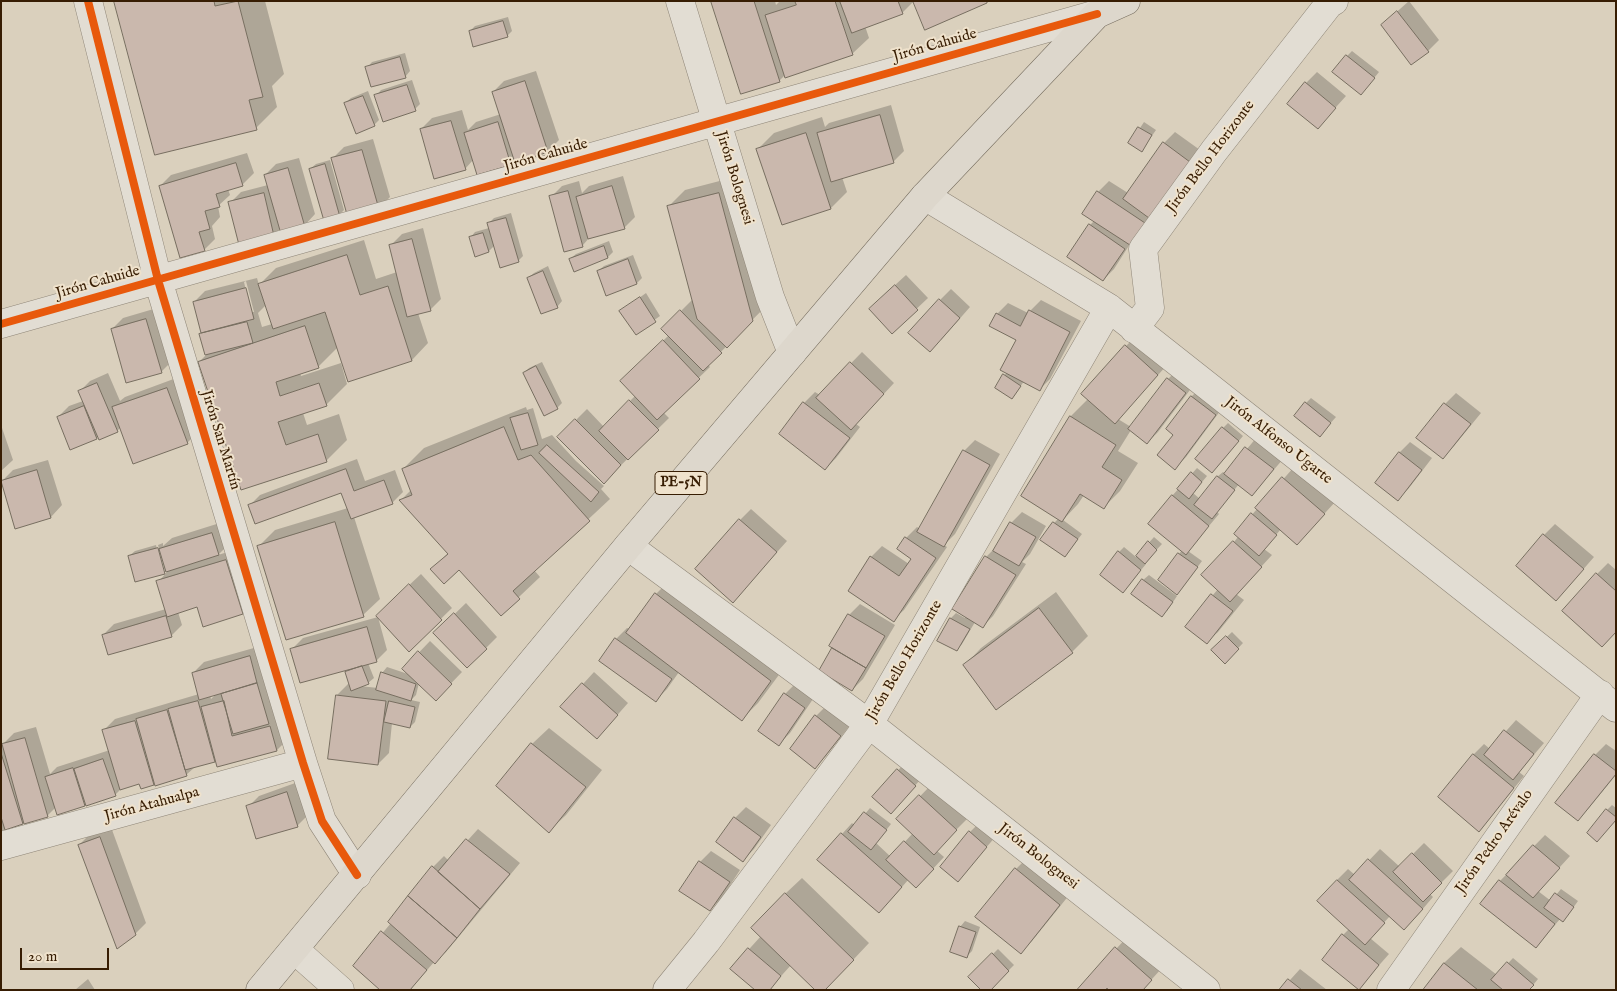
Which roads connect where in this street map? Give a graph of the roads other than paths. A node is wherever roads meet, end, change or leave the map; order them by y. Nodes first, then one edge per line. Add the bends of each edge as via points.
1 (88, 1) edge
2 (680, 1) edge
3 (1126, 1) edge
4 (1334, 1) edge
5 (1097, 14) junction
6 (717, 122) junction
7 (925, 196) junction
8 (158, 280) junction
9 (1108, 308) junction
10 (1, 324) edge
11 (1134, 329) junction
12 (792, 353) junction
13 (628, 546) junction
14 (1608, 701) edge
15 (869, 724) junction
16 (303, 763) junction
17 (1, 846) edge
18 (356, 875) junction
19 (295, 950) junction
20 (260, 990) edge
21 (340, 990) edge
22 (667, 990) edge
23 (1206, 990) edge
24 (1391, 990) edge

1 - 8 street, Jirón San Martín
2 - 6 street, Jirón Bolognesi
3 - 5 highway, PE-5N
4 - 11 street, Jirón Bello Horizonte via 1214,151 1143,249 1150,308
5 - 6 street, Jirón Cahuide
5 - 7 highway, PE-5N
6 - 8 street, Jirón Cahuide
6 - 12 street, Jirón Bolognesi via 770,297
7 - 9 street, Jirón Alfonso Ugarte
7 - 12 highway, PE-5N
8 - 10 street, Jirón Cahuide
8 - 16 street, Jirón San Martín
9 - 11 street, Jirón Alfonso Ugarte
9 - 15 street, Jirón Bello Horizonte
11 - 14 street, Jirón Alfonso Ugarte
12 - 13 highway, PE-5N
13 - 15 street, Jirón Bolognesi
13 - 18 highway, PE-5N
14 - 24 street, Jirón Pedro Arévalo
15 - 22 street, Jirón Bello Horizonte
15 - 23 street, Jirón Bolognesi
16 - 17 street, Jirón Atahualpa
16 - 18 street, Jirón San Martín via 322,821
18 - 19 highway, PE-5N
19 - 20 highway, PE-5N
19 - 21 street

